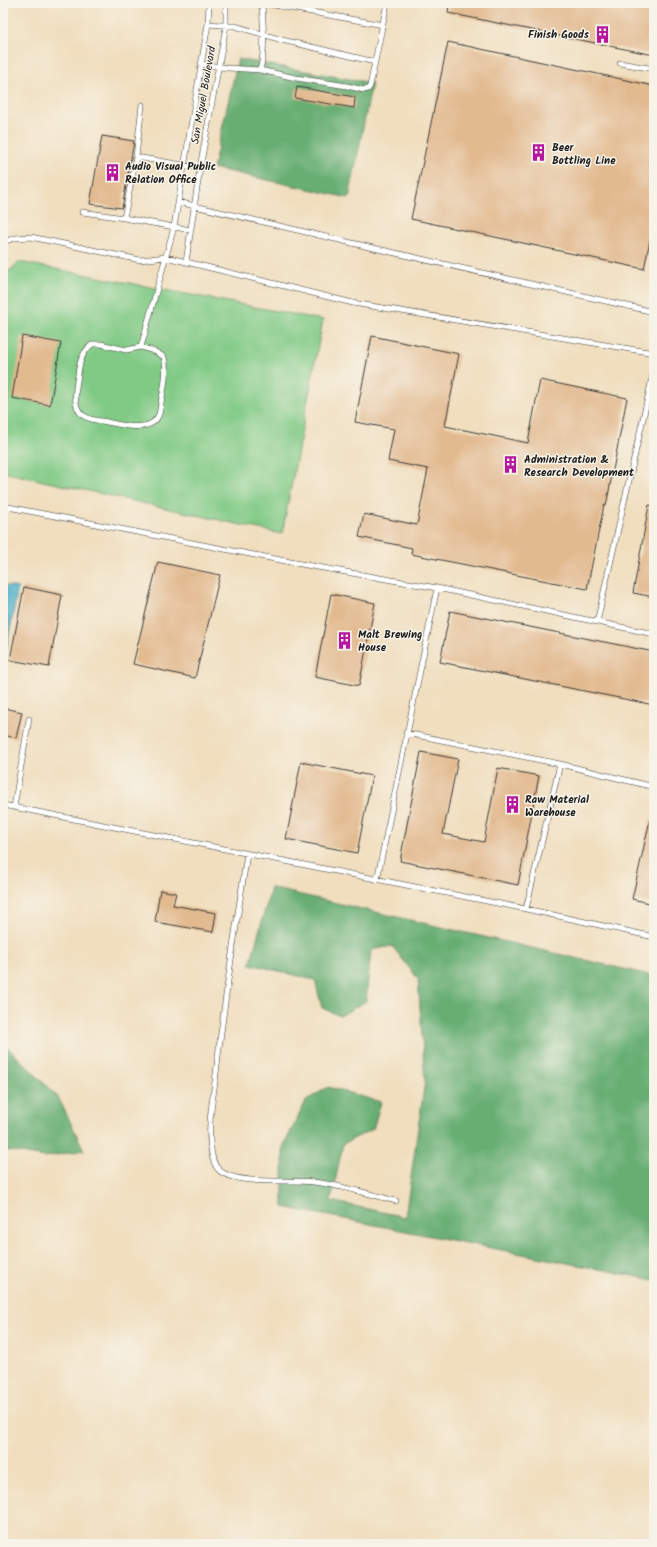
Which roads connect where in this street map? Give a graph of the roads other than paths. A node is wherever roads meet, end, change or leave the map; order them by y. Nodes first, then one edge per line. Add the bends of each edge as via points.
1 (209, 3) edge
2 (226, 3) edge
3 (263, 3) edge
4 (387, 3) edge
5 (208, 24) junction
6 (382, 25) junction
7 (226, 26) junction
8 (263, 35) junction
9 (375, 62) junction
10 (620, 63) dead end
11 (201, 64) junction
12 (218, 66) junction
13 (654, 69) edge
14 (260, 70) junction
15 (142, 105) dead end
16 (136, 157) junction
17 (184, 165) junction
18 (200, 168) junction
19 (178, 202) junction
20 (194, 206) junction
21 (82, 212) dead end
22 (124, 218) junction
23 (174, 227) junction
24 (191, 230) junction
25 (3, 242) edge
26 (166, 257) junction
27 (186, 262) junction
28 (654, 312) edge
29 (141, 347) junction
30 (654, 353) edge
31 (654, 370) edge
32 (3, 506) edge
33 (437, 588) junction
34 (597, 622) junction
35 (654, 634) edge
36 (29, 719) dead end
37 (406, 733) junction
38 (560, 764) junction
39 (654, 786) edge
40 (3, 805) edge
41 (14, 807) junction
42 (247, 854) junction
43 (376, 880) junction
44 (526, 910) junction
45 (654, 937) edge
46 (396, 1201) dead end

1 - 5 lane, San Miguel Boulevard
2 - 7 lane, San Miguel Boulevard
3 - 6 lane
3 - 8 lane
4 - 6 lane
5 - 7 lane
5 - 11 lane, San Miguel Boulevard
6 - 9 lane
7 - 8 lane via 235,26
7 - 12 lane, San Miguel Boulevard
8 - 9 lane
8 - 14 lane via 263,59
9 - 14 lane via 370,86 364,90
10 - 13 lane
11 - 12 lane
11 - 17 lane, San Miguel Boulevard
12 - 14 lane
12 - 18 lane, San Miguel Boulevard
15 - 16 lane
16 - 17 lane
16 - 22 lane
17 - 18 lane
17 - 19 lane, San Miguel Boulevard
18 - 20 lane, San Miguel Boulevard
19 - 20 lane
19 - 23 lane, San Miguel Boulevard
20 - 24 lane, San Miguel Boulevard
20 - 28 lane
21 - 22 lane
22 - 23 lane
23 - 24 lane
23 - 26 lane, San Miguel Boulevard
24 - 27 lane, San Miguel Boulevard
25 - 26 lane via 31,237 140,260
26 - 27 lane
26 - 29 lane, San Miguel Boulevard
27 - 30 lane via 353,303
29 - 29 lane via 126,350 93,344 87,348 79,368 76,395 76,405 80,412 88,418 140,427 154,421 158,415 166,367 164,357
31 - 34 lane
32 - 33 lane
33 - 34 lane
33 - 37 lane
34 - 35 lane
36 - 41 lane
37 - 38 lane
37 - 43 lane
38 - 39 lane
38 - 44 lane
40 - 41 lane
41 - 42 lane
42 - 43 lane
42 - 46 lane via 220,1034 210,1130 214,1163 222,1172 240,1178 313,1182
43 - 44 lane
44 - 45 lane

